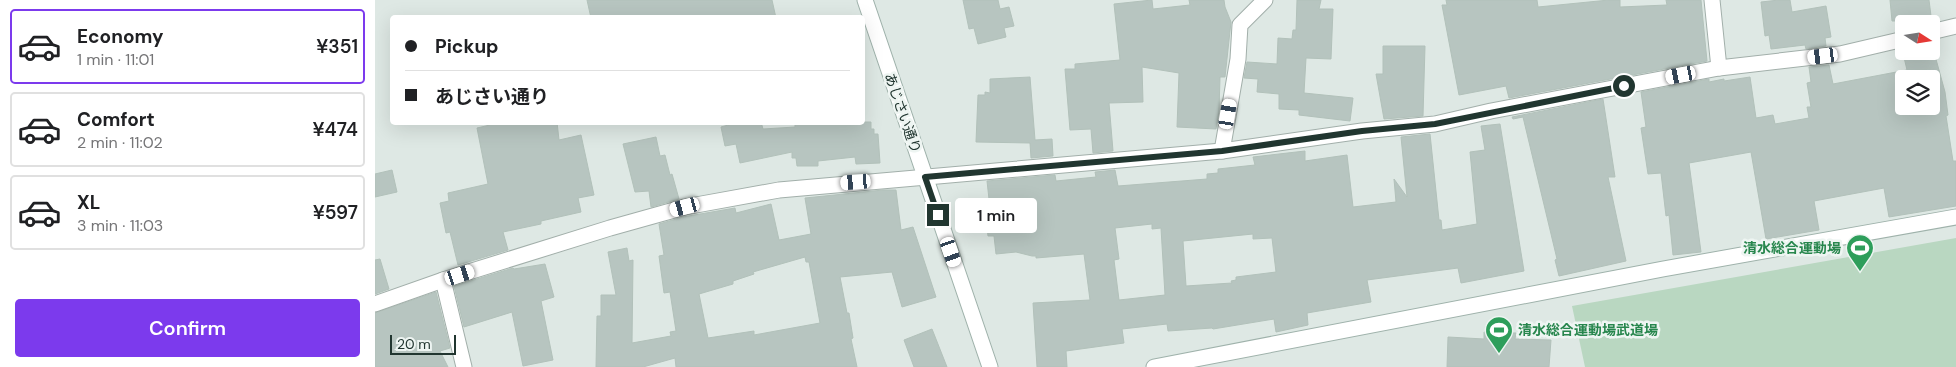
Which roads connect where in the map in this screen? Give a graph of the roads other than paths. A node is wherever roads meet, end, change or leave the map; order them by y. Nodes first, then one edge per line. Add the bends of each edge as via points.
1 (865, 0) edge
2 (1265, 0) edge
3 (1712, 0) edge
4 (1956, 26) edge
5 (1940, 30) edge
6 (1895, 41) edge
7 (1719, 68) junction
8 (1222, 151) junction
9 (925, 177) junction
10 (1956, 217) edge
11 (443, 280) junction
12 (375, 304) edge
13 (464, 367) edge
14 (990, 367) edge
15 (1154, 367) edge

1 - 9 street, あじさい通り
2 - 8 street via 1240,25 1238,59
3 - 7 street
4 - 5 street
6 - 7 street via 1840,54
7 - 8 street via 1435,124
8 - 9 street
9 - 11 street via 779,190 685,207
9 - 14 street, あじさい通り
10 - 15 street via 1663,269
11 - 12 street
11 - 13 street

